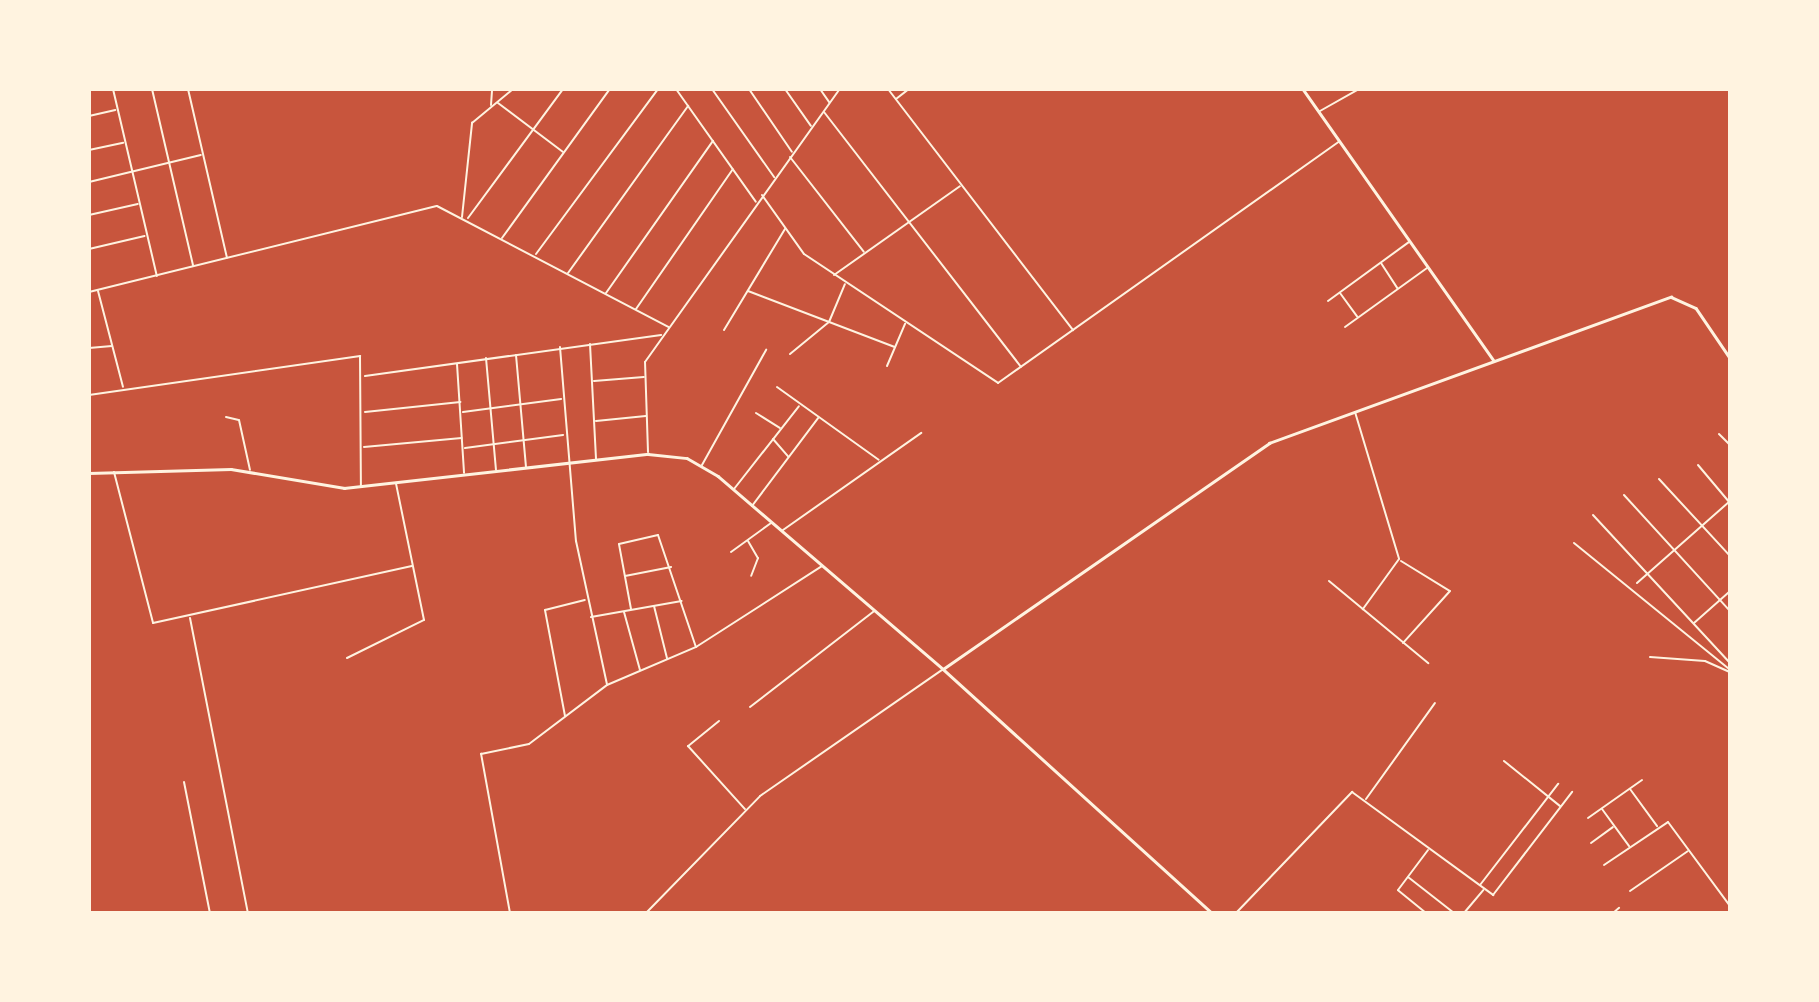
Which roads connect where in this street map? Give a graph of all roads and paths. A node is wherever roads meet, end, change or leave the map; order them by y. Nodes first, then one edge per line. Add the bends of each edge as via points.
1 (113, 89) edge
2 (152, 89) edge
3 (188, 89) edge
4 (492, 89) edge
5 (513, 89) edge
6 (563, 89) edge
7 (610, 89) edge
8 (658, 89) edge
9 (676, 89) edge
10 (712, 89) edge
11 (748, 89) edge
12 (785, 89) edge
13 (820, 89) edge
14 (840, 89) edge
15 (888, 89) edge
16 (909, 89) edge
17 (1303, 89) edge
18 (1359, 89) edge
19 (895, 99) junction
20 (497, 102) junction
21 (830, 102) junction
22 (491, 106) junction
23 (688, 106) junction
24 (117, 110) junction
25 (824, 111) junction
26 (1319, 111) junction
27 (89, 116) edge
28 (812, 127) junction
29 (534, 128) junction
30 (713, 141) junction
31 (1340, 142) junction
32 (124, 143) junction
33 (89, 150) edge
34 (793, 152) junction
35 (564, 153) junction
36 (202, 155) junction
37 (790, 157) junction
38 (169, 164) junction
39 (733, 169) junction
40 (131, 172) junction
41 (774, 177) junction
42 (89, 182) edge
43 (961, 185) junction
44 (762, 195) junction
45 (757, 202) junction
46 (139, 204) junction
47 (89, 215) edge
48 (462, 217) junction
49 (467, 220) junction
50 (910, 222) junction
51 (785, 229) junction
52 (146, 236) junction
53 (502, 238) junction
54 (1410, 242) junction
55 (89, 249) edge
56 (864, 253) junction
57 (534, 256) junction
58 (227, 258) junction
59 (1381, 263) junction
60 (194, 267) junction
61 (1428, 267) junction
62 (568, 273) junction
63 (834, 275) junction
64 (157, 276) junction
65 (846, 283) junction
66 (1398, 288) junction
67 (98, 290) junction
68 (748, 291) junction
69 (89, 292) edge
70 (1340, 292) junction
71 (605, 293) junction
72 (1328, 301) dead end
73 (636, 310) junction
74 (1358, 317) junction
75 (829, 322) junction
76 (905, 323) junction
77 (668, 327) junction
78 (1345, 327) dead end
79 (724, 330) dead end
80 (1073, 331) junction
81 (663, 334) junction
82 (590, 343) junction
83 (113, 345) junction
84 (560, 347) junction
85 (895, 347) junction
86 (89, 348) edge
87 (766, 350) dead end
88 (516, 354) junction
89 (790, 354) dead end
90 (486, 358) junction
91 (1730, 358) edge
92 (1494, 361) junction
93 (457, 363) junction
94 (887, 366) dead end
95 (1021, 367) junction
96 (364, 376) junction
97 (645, 377) junction
98 (593, 382) junction
99 (777, 387) dead end
100 (123, 389) junction
101 (89, 395) edge
102 (562, 398) junction
103 (460, 402) junction
104 (519, 404) junction
105 (800, 405) junction
106 (491, 408) junction
107 (1354, 411) junction
108 (363, 412) junction
109 (461, 412) junction
110 (756, 412) dead end
111 (647, 416) junction
112 (226, 417) dead end
113 (818, 417) junction
114 (595, 421) junction
115 (781, 428) junction
116 (921, 433) dead end
117 (1719, 434) dead end
118 (564, 435) junction
119 (462, 438) junction
120 (773, 439) junction
121 (523, 440) junction
122 (493, 444) junction
123 (1730, 445) edge
124 (363, 447) junction
125 (463, 448) junction
126 (648, 454) junction
127 (788, 457) junction
128 (596, 460) junction
129 (880, 460) junction
130 (567, 463) junction
131 (702, 465) junction
132 (1698, 465) dead end
133 (526, 468) junction
134 (114, 471) junction
135 (250, 471) junction
136 (496, 471) junction
137 (89, 473) edge
138 (464, 474) junction
139 (1659, 479) dead end
140 (396, 483) junction
141 (361, 487) junction
142 (734, 490) junction
143 (1624, 495) dead end
144 (1729, 502) edge
145 (752, 506) junction
146 (1593, 515) dead end
147 (772, 522) junction
148 (1701, 526) junction
149 (782, 531) junction
150 (748, 540) junction
151 (1574, 543) dead end
152 (1675, 550) junction
153 (731, 552) dead end
154 (1730, 556) edge
155 (1399, 559) junction
156 (823, 565) junction
157 (412, 566) junction
158 (671, 567) junction
159 (1648, 573) junction
160 (624, 576) junction
161 (751, 576) dead end
162 (1329, 582) dead end
163 (1637, 583) dead end
164 (1730, 591) edge
165 (587, 599) junction
166 (1719, 600) junction
167 (683, 601) junction
168 (654, 605) junction
169 (631, 609) junction
170 (1363, 609) junction
171 (623, 611) junction
172 (875, 611) junction
173 (1730, 611) edge
174 (190, 617) junction
175 (591, 617) junction
176 (1694, 624) junction
177 (1403, 643) junction
178 (696, 647) junction
179 (1650, 657) dead end
180 (1715, 657) junction
181 (346, 658) dead end
182 (667, 658) junction
183 (1428, 663) dead end
184 (1712, 663) junction
185 (1730, 663) edge
186 (943, 669) junction
187 (639, 670) junction
188 (1730, 671) edge
189 (607, 685) junction
190 (1435, 703) dead end
191 (750, 707) dead end
192 (565, 717) junction
193 (719, 721) dead end
194 (1504, 761) dead end
195 (1642, 780) dead end
196 (184, 782) dead end
197 (1558, 784) dead end
198 (1630, 789) junction
199 (1572, 792) dead end
200 (1548, 797) junction
201 (1365, 800) junction
202 (1561, 807) junction
203 (1602, 808) junction
204 (746, 810) junction
205 (1588, 818) dead end
206 (1614, 827) junction
207 (1658, 827) junction
208 (1591, 843) dead end
209 (1630, 847) junction
210 (1429, 849) junction
211 (1689, 850) junction
212 (1604, 865) dead end
213 (1407, 876) junction
214 (1480, 886) junction
215 (1483, 889) junction
216 (1630, 891) dead end
217 (1730, 906) edge
218 (1619, 908) dead end
219 (1452, 912) edge
220 (210, 913) edge
221 (248, 913) edge
222 (510, 913) edge
223 (646, 913) edge
224 (1212, 913) edge
225 (1236, 913) edge
226 (1426, 913) edge
227 (1464, 913) edge
228 (1489, 913) edge
229 (1499, 913) edge
230 (1613, 913) edge

1 - 24 street
2 - 38 street
3 - 36 street
4 - 22 street
5 - 20 street
6 - 29 street
7 - 35 street
8 - 57 street
9 - 23 street
10 - 41 street
11 - 34 street
12 - 28 street
13 - 21 street
14 - 21 street
15 - 19 street
16 - 19 street
17 - 26 main road
18 - 26 street
19 - 43 street
20 - 22 street
20 - 29 street
21 - 25 street
22 - 48 street via 472,122
23 - 30 street
23 - 62 street
24 - 27 street
24 - 32 street
25 - 28 street
25 - 50 street
26 - 31 main road
28 - 34 street
29 - 35 street
29 - 49 street
30 - 39 street
30 - 71 street
31 - 54 main road
31 - 80 street
32 - 33 street
32 - 40 street
34 - 37 street
35 - 53 street
36 - 38 street
36 - 58 street
37 - 41 street
37 - 56 street
38 - 40 street
38 - 60 street
39 - 45 street
39 - 73 street
40 - 42 street
40 - 46 street
41 - 44 street
43 - 50 street
43 - 80 street
44 - 45 street
44 - 51 street
45 - 77 street
46 - 47 street
46 - 52 street
48 - 49 street
48 - 58 street via 429,207
49 - 53 street
50 - 56 street
50 - 95 street
51 - 63 street via 804,254
51 - 68 street
52 - 55 street
52 - 64 street
53 - 57 street
54 - 59 street
54 - 61 main road
56 - 63 street
57 - 62 street
58 - 60 street
59 - 66 street
59 - 70 street
60 - 64 street
61 - 66 street
61 - 92 main road
62 - 71 street
63 - 65 street
64 - 67 street
65 - 75 street
65 - 76 street
66 - 74 street
67 - 69 street
67 - 83 street
68 - 75 street
68 - 79 street
70 - 72 street
70 - 74 street
71 - 73 street
73 - 77 street
74 - 78 street
75 - 85 street
75 - 89 street
76 - 85 street
76 - 95 street via 995,383
77 - 81 street
80 - 95 street
81 - 82 street
81 - 97 street via 645,362
82 - 84 street
82 - 98 street
83 - 86 street
83 - 100 street
84 - 88 street
84 - 102 street
85 - 94 street
87 - 131 street
88 - 90 street
88 - 104 street
90 - 93 street
90 - 106 street
91 - 92 main road via 1696,308 1675,297
92 - 107 main road
93 - 96 street
93 - 103 street
96 - 100 street via 363,358 356,356
96 - 108 street
97 - 98 street
97 - 111 street
98 - 114 street
99 - 105 street
100 - 101 street
102 - 104 street
102 - 118 street
103 - 108 street
103 - 109 street
104 - 106 street
104 - 121 street
105 - 113 street
105 - 115 street
106 - 109 street
106 - 122 street
107 - 155 street
107 - 186 main road via 1256,450
108 - 124 street
109 - 119 street
110 - 115 street
111 - 114 street
111 - 126 street
112 - 135 street via 239,420
113 - 127 street
113 - 129 street
114 - 128 street
115 - 120 street
116 - 129 street
117 - 123 street
118 - 121 street
118 - 130 street
119 - 124 street
119 - 125 street
120 - 127 street
120 - 142 street
121 - 122 street
121 - 133 street
122 - 125 street
122 - 136 street
124 - 141 street
125 - 138 street
126 - 128 main road
126 - 131 main road
127 - 145 street
128 - 130 main road
129 - 149 street
130 - 133 main road
130 - 165 street
131 - 142 main road
132 - 144 street
133 - 136 main road
134 - 135 main road
134 - 137 main road
134 - 174 street via 150,620
135 - 141 main road
136 - 138 main road
138 - 140 main road
139 - 148 street
140 - 141 main road
140 - 157 street
142 - 145 main road
143 - 152 street
144 - 148 street
145 - 147 main road
146 - 159 street
147 - 149 main road
147 - 150 street
148 - 152 street
148 - 154 street
149 - 156 main road
150 - 153 street
150 - 161 street via 758,558
151 - 180 street
152 - 159 street
152 - 166 street
155 - 170 street
155 - 177 street via 1450,591
156 - 172 main road
156 - 178 street
157 - 174 street
157 - 181 street via 424,620
158 - 160 street
158 - 160 street via 660,537 640,537 619,544
158 - 167 street
159 - 163 street
159 - 176 street
160 - 169 street
162 - 170 street
164 - 166 street
165 - 175 street
165 - 192 street via 545,610
166 - 173 street
166 - 176 street
167 - 168 street
167 - 178 street
168 - 169 street
168 - 182 street
169 - 171 street
170 - 177 street
171 - 175 street
171 - 187 street
172 - 186 main road
172 - 191 street
174 - 221 street
175 - 189 street
176 - 185 street
177 - 183 street
178 - 182 street
179 - 184 street
180 - 184 street
180 - 188 street
182 - 187 street
184 - 188 street
186 - 204 street
186 - 224 main road
187 - 189 street
189 - 192 street
190 - 201 street
192 - 222 street via 515,750 481,754
193 - 204 street via 688,746
194 - 200 street
195 - 198 street
196 - 220 street
197 - 200 street
198 - 203 street
198 - 207 street
199 - 202 street
200 - 202 street
200 - 214 street
201 - 210 street
201 - 225 street via 1352,792 1334,804
202 - 215 street via 1495,894
203 - 205 street
203 - 206 street
204 - 223 street
206 - 208 street
206 - 209 street
207 - 209 street
207 - 211 street via 1671,823
209 - 212 street
210 - 213 street
210 - 214 street
211 - 216 street
211 - 217 street
213 - 219 street
213 - 226 street via 1399,892
214 - 215 street
215 - 227 street
218 - 230 street
228 - 229 street

